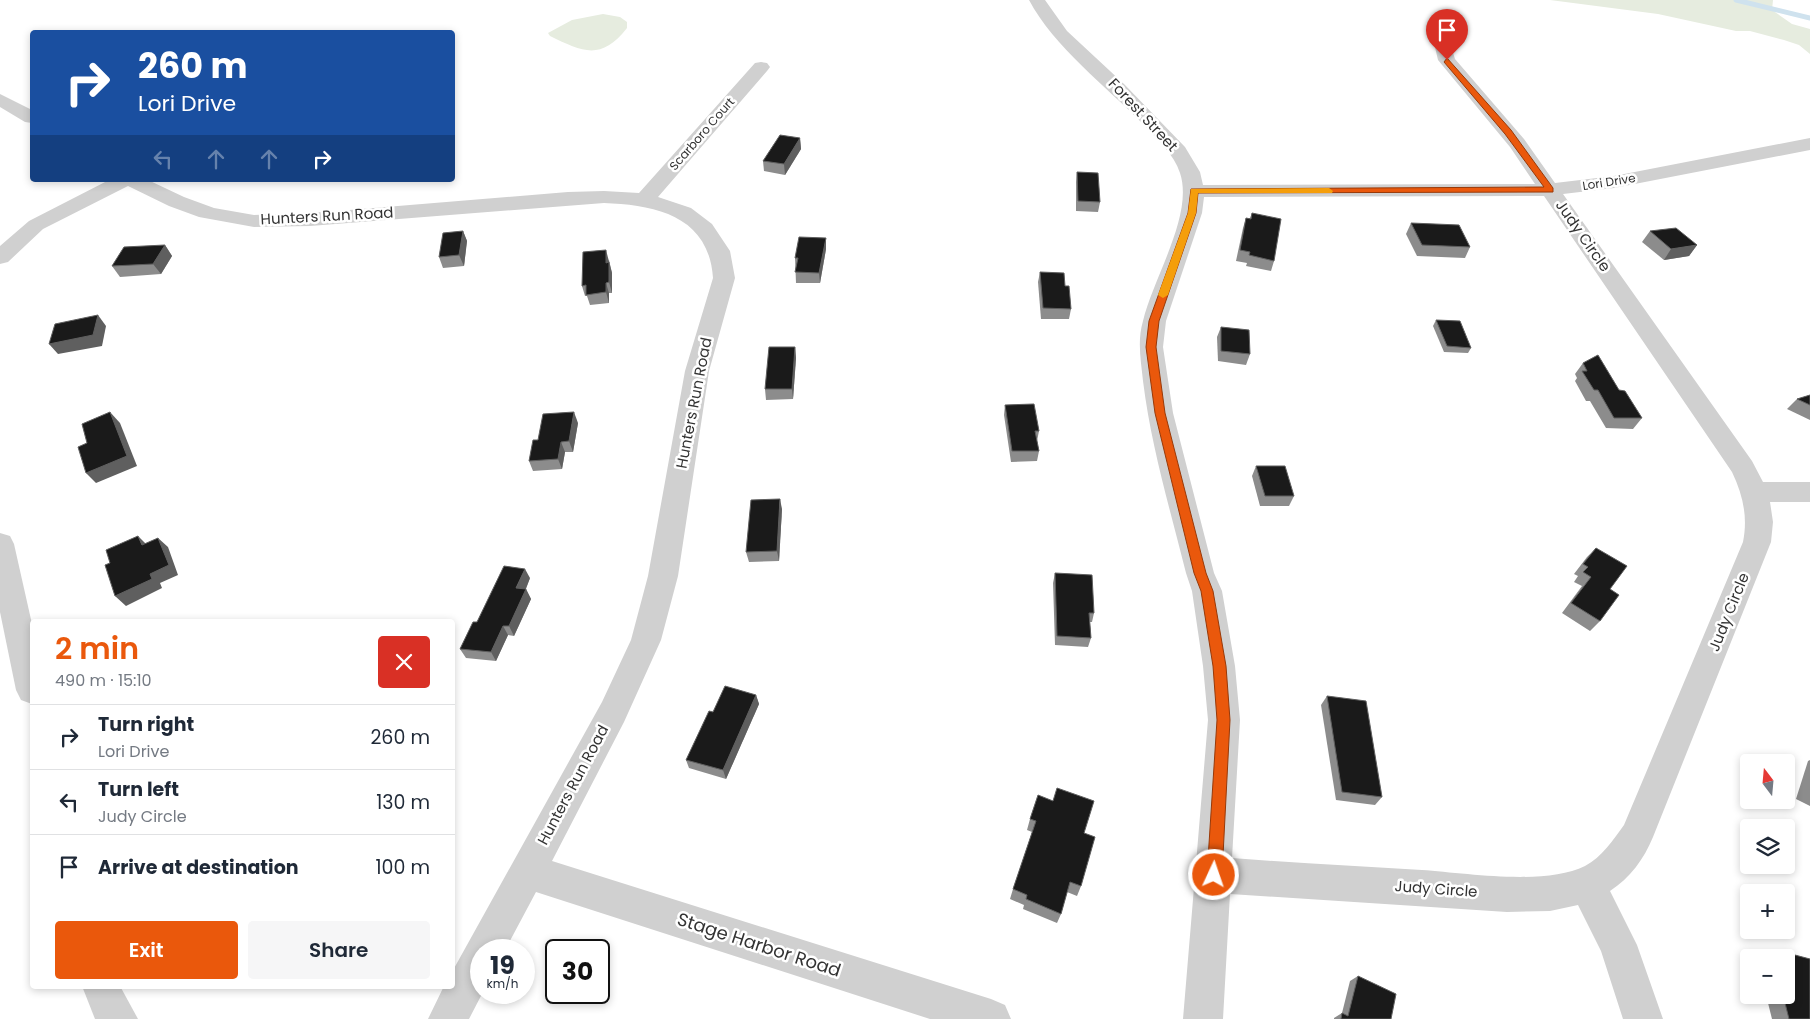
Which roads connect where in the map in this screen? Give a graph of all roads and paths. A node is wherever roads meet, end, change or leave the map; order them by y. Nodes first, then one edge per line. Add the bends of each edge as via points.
1 (1037, 0) edge
2 (1447, 32) dead end
3 (761, 67) dead end
4 (0, 99) edge
5 (30, 117) edge
6 (1810, 144) edge
7 (120, 182) edge
8 (138, 182) edge
9 (1194, 190) junction
10 (1550, 190) junction
11 (644, 200) junction
12 (0, 257) edge
13 (1754, 492) junction
14 (1810, 492) edge
15 (0, 544) edge
16 (30, 681) edge
17 (527, 871) junction
18 (1214, 875) junction
19 (1587, 884) junction
20 (491, 939) edge
21 (470, 978) edge
22 (102, 989) edge
23 (118, 1019) edge
24 (448, 1019) edge
25 (991, 1019) edge
26 (1203, 1019) edge
27 (1643, 1019) edge

1 - 9 street, Forest Street via 1061,35 1178,151 1190,172
2 - 10 street, Judy Circle via 1442,43 1447,60 1513,138
3 - 11 street, Scarboro Court
4 - 5 street
6 - 10 street, Lori Drive via 1614,182
7 - 12 street via 36,225
8 - 11 street, Hunters Run Road via 201,213 252,221 587,197
9 - 10 street, Lori Drive
9 - 18 street, Forest Street via 1192,213 1154,321 1151,347 1160,413 1207,591 1219,666 1224,720
10 - 13 street, Judy Circle via 1735,456
11 - 17 street, Hunters Run Road via 674,209 707,230 723,257 724,278 697,370 663,576 646,640 617,704
13 - 14 street
13 - 19 street, Judy Circle via 1760,517 1757,542 1636,837 1609,873
15 - 16 street
17 - 20 street, Hunters Run Road
17 - 25 street, Stage Harbor Road
18 - 19 street, Judy Circle via 1512,894 1541,893
18 - 26 street, Forest Street
19 - 27 street via 1618,945
21 - 24 street
22 - 23 street

